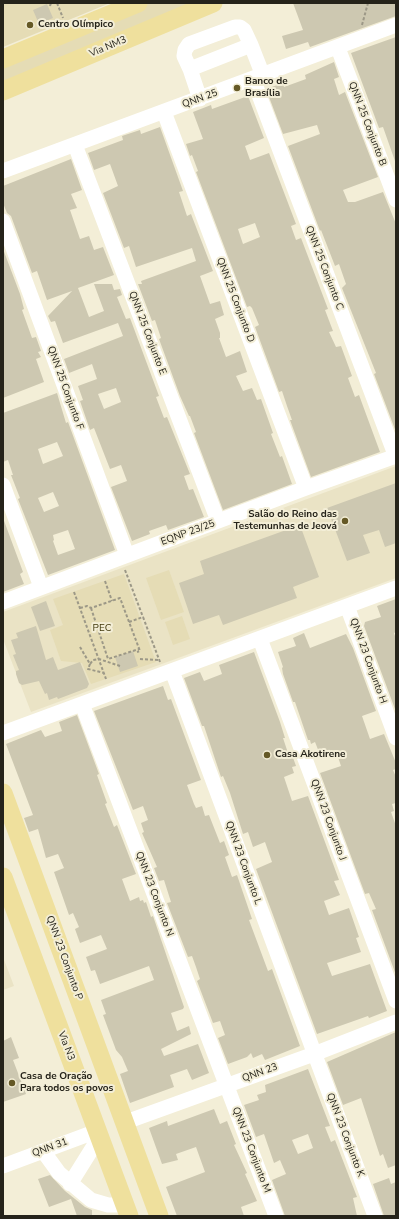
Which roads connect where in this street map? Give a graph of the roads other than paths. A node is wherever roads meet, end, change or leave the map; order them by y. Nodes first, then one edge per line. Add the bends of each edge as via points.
1 (138, 3) edge
2 (213, 3) edge
3 (396, 25) edge
4 (251, 45) junction
5 (338, 48) junction
6 (3, 59) edge
7 (190, 69) junction
8 (258, 77) junction
9 (3, 91) edge
10 (200, 98) junction
11 (164, 112) junction
12 (75, 144) junction
13 (3, 171) edge
14 (396, 200) edge
15 (3, 221) edge
16 (396, 456) edge
17 (3, 485) edge
18 (306, 488) junction
19 (218, 522) junction
20 (126, 561) junction
21 (41, 587) junction
22 (396, 588) edge
23 (3, 602) edge
24 (348, 606) junction
25 (260, 638) junction
26 (166, 668) junction
27 (82, 704) junction
28 (3, 733) edge
29 (396, 738) edge
30 (3, 793) edge
31 (3, 862) edge
32 (3, 877) edge
33 (51, 922) junction
34 (34, 960) junction
35 (396, 1001) edge
36 (396, 1022) edge
37 (314, 1054) junction
38 (101, 1060) junction
39 (226, 1085) junction
40 (123, 1123) junction
41 (98, 1133) junction
42 (43, 1151) junction
43 (3, 1166) edge
44 (70, 1184) junction
45 (129, 1212) edge
46 (159, 1216) edge
47 (276, 1216) edge
48 (375, 1216) edge

1 - 6 main road
2 - 9 main road, Via NM3
3 - 5 street, QNN 25
4 - 7 street
4 - 7 street, QNN 25 Conjunto C via 244,30 235,27 189,44 184,56
4 - 8 street, QNN 25 Conjunto C
5 - 8 street, QNN 25
5 - 14 street, QNN 25 Conjunto B
7 - 10 street, QNN 25 Conjunto C
8 - 10 street, QNN 25
8 - 16 street, QNN 25 Conjunto C
10 - 11 street, QNN 25
11 - 12 street, QNN 25
11 - 18 street, QNN 25 Conjunto D
12 - 13 street, QNN 25
12 - 19 street, QNN 25 Conjunto E
15 - 20 street, QNN 25 Conjunto F
16 - 18 street, EQNP 23/25
17 - 21 street
18 - 19 street, EQNP 23/25
19 - 20 street, EQNP 23/25
20 - 21 street, EQNP 23/25
21 - 23 street, EQNP 23/25
22 - 24 street
24 - 25 street
24 - 29 street, QNN 23 Conjunto H
25 - 26 street
25 - 35 street, QNN 23 Conjunto J
26 - 27 street
26 - 37 street, QNN 23 Conjunto L
27 - 28 street
27 - 39 street, QNN 23 Conjunto N
30 - 33 main road, QNN 23 Conjunto P
31 - 33 main road via 12,877 30,928 36,933 43,933 49,929
32 - 34 main road, Via N3
33 - 38 main road, QNN 23 Conjunto P
34 - 38 main road via 36,952 42,947 54,952 76,1011
34 - 41 main road, Via N3
36 - 37 street, QNN 23
37 - 39 street, QNN 23
37 - 48 street, QNN 23 Conjunto K
38 - 40 main road, QNN 23 Conjunto P
39 - 40 street, QNN 23
39 - 47 street, QNN 23 Conjunto M
40 - 46 main road, QNN 23 Conjunto P
41 - 42 street, QNN 31
41 - 44 street
41 - 45 main road, Via N3
42 - 43 street, QNN 31
42 - 44 street
44 - 45 street via 91,1200

